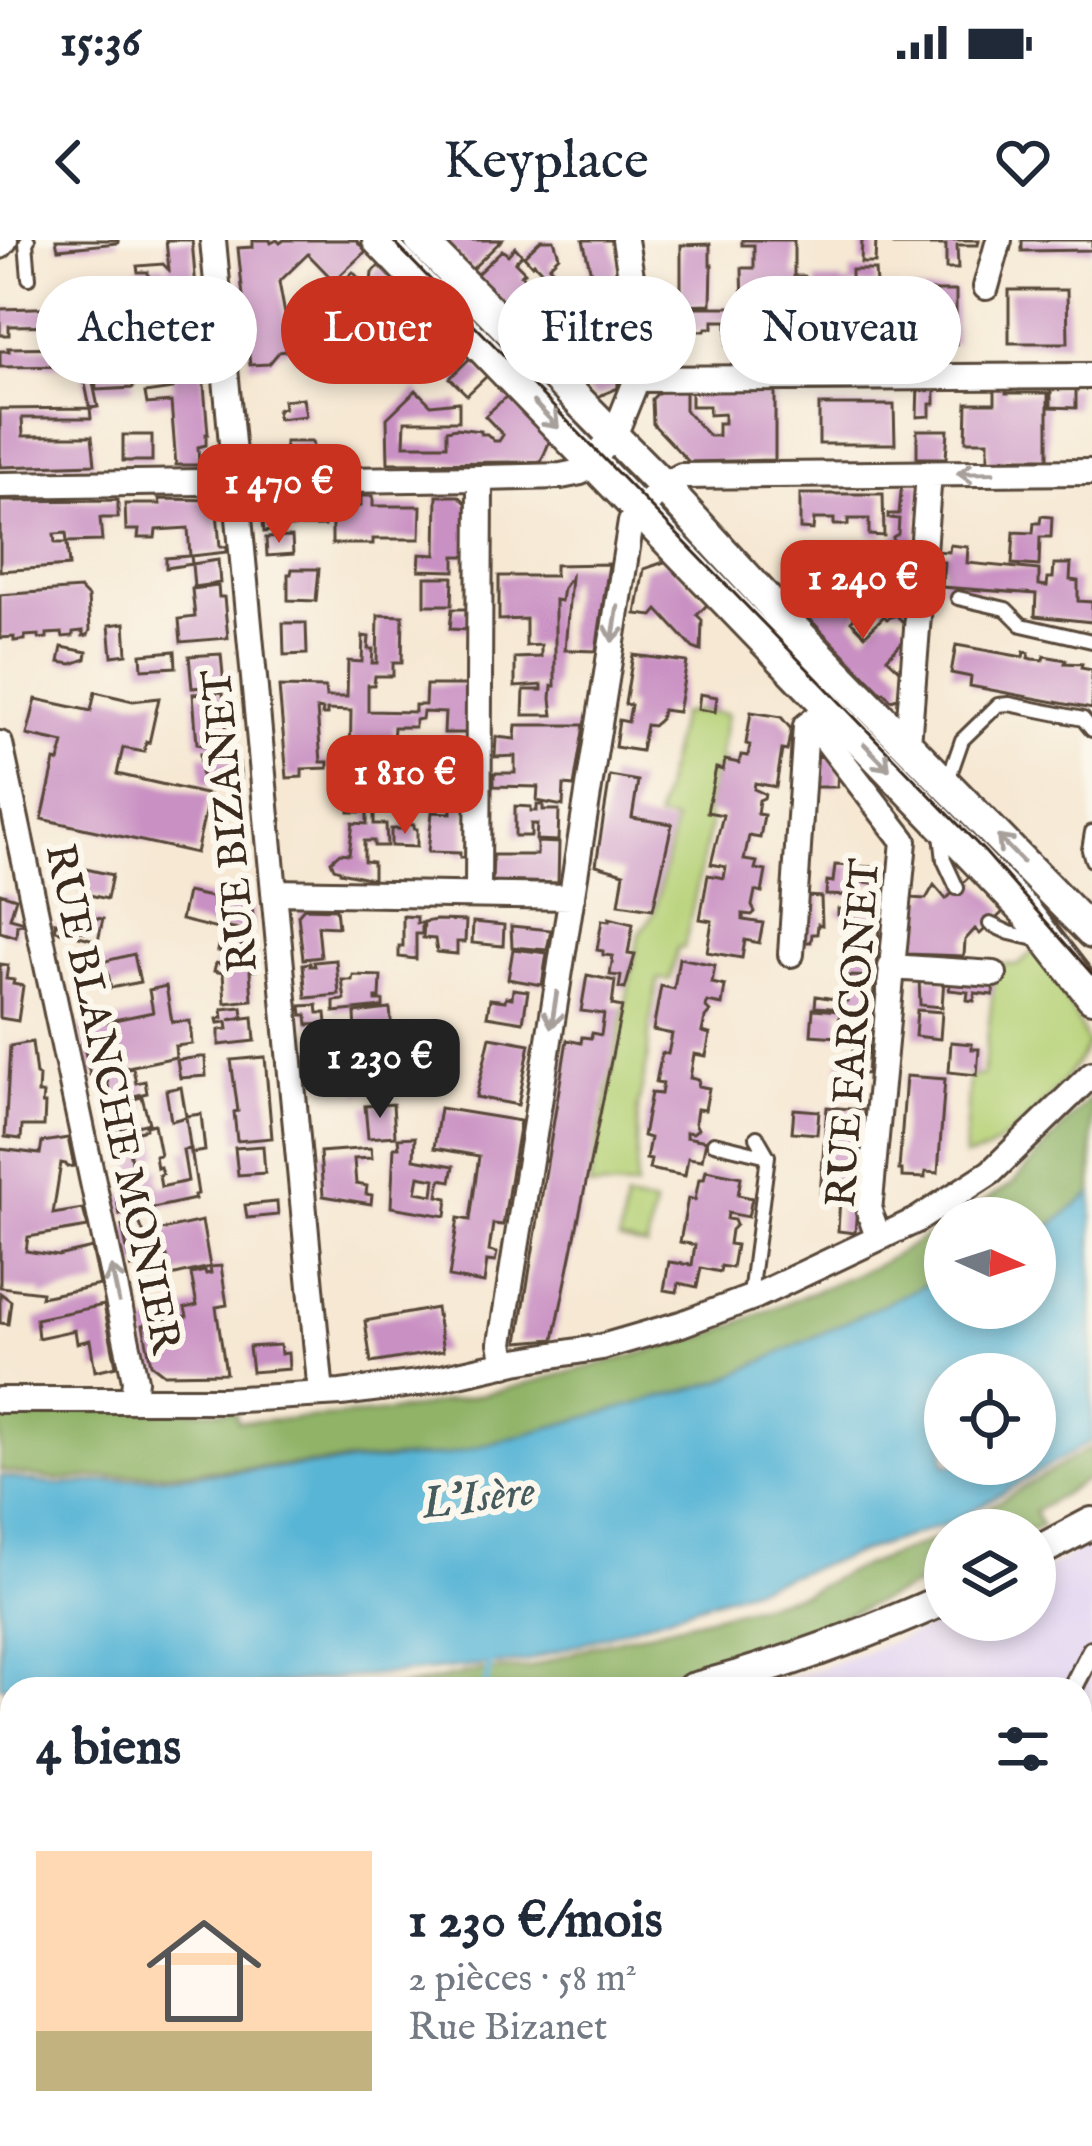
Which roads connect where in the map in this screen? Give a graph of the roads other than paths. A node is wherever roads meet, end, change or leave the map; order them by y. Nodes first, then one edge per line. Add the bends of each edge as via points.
1 (28, 240) edge
2 (213, 240) edge
3 (378, 240) edge
4 (420, 240) edge
5 (625, 240) edge
6 (999, 240) edge
7 (630, 276) edge
8 (29, 278) dead end
9 (986, 287) dead end
10 (1092, 376) edge
11 (696, 379) edge
12 (635, 384) edge
13 (614, 436) junction
14 (591, 462) junction
15 (1092, 472) edge
16 (928, 474) junction
17 (481, 478) junction
18 (236, 480) junction
19 (0, 485) edge
20 (664, 486) junction
21 (641, 513) junction
22 (958, 598) dead end
23 (1092, 641) edge
24 (825, 712) junction
25 (1092, 730) edge
26 (0, 743) edge
27 (908, 744) junction
28 (947, 784) junction
29 (8, 818) edge
30 (940, 822) junction
31 (1092, 832) edge
32 (1092, 860) edge
33 (957, 888) dead end
34 (274, 892) junction
35 (478, 895) junction
36 (572, 897) junction
37 (1085, 913) edge
38 (990, 924) dead end
39 (1050, 943) junction
40 (790, 954) dead end
41 (891, 968) junction
42 (994, 974) dead end
43 (1092, 997) edge
44 (1092, 1074) edge
45 (757, 1137) dead end
46 (714, 1143) dead end
47 (768, 1156) junction
48 (878, 1238) junction
49 (756, 1296) junction
50 (505, 1364) junction
51 (321, 1394) junction
52 (133, 1399) junction
53 (0, 1400) edge
54 (1092, 1523) edge
55 (1056, 1542) edge
56 (924, 1609) edge
57 (1092, 1649) edge
58 (732, 1677) edge
59 (1078, 1677) edge

1 - 8 lane
2 - 18 street, RUE BIZANET
3 -> 14 street
4 - 13 street
5 - 7 street
6 - 9 street
10 - 11 street
12 - 13 street
13 - 14 street
13 - 20 street
14 - 17 street via 561,476
14 - 21 street
15 -> 16 street
16 - 20 street via 706,474
16 - 27 street
17 - 18 street
17 - 35 street
18 - 19 street
18 - 34 street, RUE BIZANET
20 - 21 street
20 - 27 street
21 - 24 street
21 -> 36 street via 631,522
22 - 23 lane via 1006,610 1022,625
24 -> 30 street
24 - 40 street via 806,726
24 - 41 street, RUE FARCONET via 824,737 904,838
25 - 28 lane via 1083,719 998,705 962,740
26 - 29 street, RUE BLANCHE MONIER
27 - 28 street
37 -> 28 street
52 -> 29 street, RUE BLANCHE MONIER
30 - 33 lane
30 - 39 street
31 - 32 lane
34 - 35 street
34 - 51 street, RUE BIZANET
35 - 36 street
36 -> 50 street via 501,1343
38 - 39 lane
39 - 43 street
41 - 42 street
41 - 48 street, RUE FARCONET via 869,1211
44 - 48 street via 991,1172
45 - 47 lane
46 - 47 lane
47 - 49 lane
48 - 49 street
49 - 50 street via 602,1347
50 - 51 street
51 - 52 street
52 - 53 street
54 - 55 street
56 - 58 street
57 - 59 street

